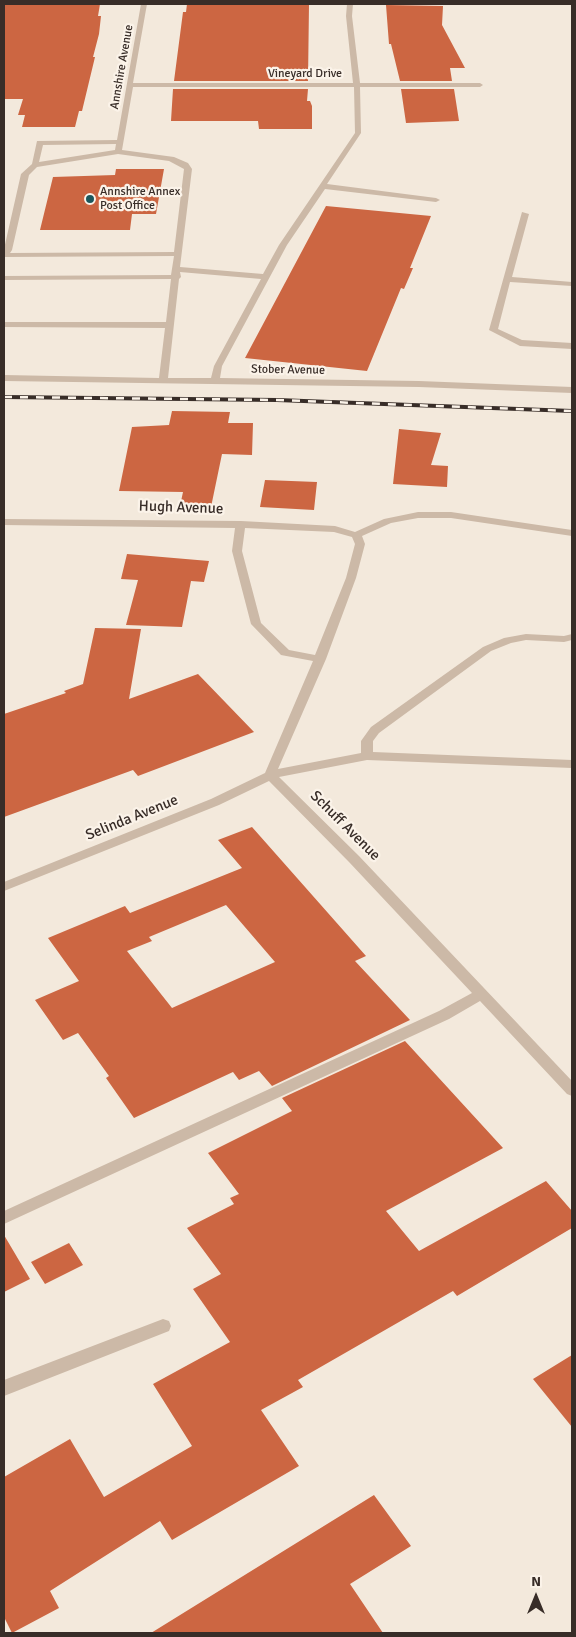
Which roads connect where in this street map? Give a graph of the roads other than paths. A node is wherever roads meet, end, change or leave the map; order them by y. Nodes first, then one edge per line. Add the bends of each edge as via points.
1 (144, 4) edge
2 (350, 4) edge
3 (131, 85) junction
4 (357, 85) junction
5 (480, 85) dead end
6 (120, 138) junction
7 (118, 152) junction
8 (35, 165) junction
9 (322, 186) junction
10 (436, 200) dead end
11 (525, 214) dead end
12 (4, 254) edge
13 (178, 254) junction
14 (177, 273) junction
15 (266, 277) junction
16 (4, 278) edge
17 (507, 279) junction
18 (572, 284) edge
19 (4, 325) edge
20 (170, 325) junction
21 (572, 346) edge
22 (4, 378) edge
23 (163, 381) junction
24 (215, 381) junction
25 (572, 390) edge
26 (4, 522) edge
27 (241, 524) junction
28 (572, 533) edge
29 (356, 535) junction
30 (572, 637) edge
31 (320, 659) junction
32 (366, 756) junction
33 (572, 764) edge
34 (270, 775) junction
35 (4, 887) edge
36 (482, 994) junction
37 (572, 1090) edge
38 (4, 1218) edge
39 (162, 1326) dead end
40 (4, 1388) edge

1 - 3 street, Annshire Avenue
2 - 4 street
3 - 4 street, Vineyard Drive
3 - 6 street, Annshire Avenue
4 - 5 street, Vineyard Drive
4 - 9 street via 358,133
6 - 7 street, Annshire Avenue
6 - 8 street via 40,143
7 - 8 street
7 - 13 street via 171,159 185,164 188,169
8 - 12 street via 25,174 8,250
9 - 10 street
9 - 15 street
11 - 17 street
12 - 13 street
13 - 14 street
14 - 15 street
14 - 16 street
14 - 20 street
15 - 24 street via 218,366
17 - 18 street
17 - 21 street via 493,330 520,343
19 - 20 street
20 - 23 street
22 - 23 street, Stober Avenue
23 - 24 street, Stober Avenue
24 - 25 street, Stober Avenue
26 - 27 street, Hugh Avenue via 101,520
27 - 29 street, Hugh Avenue via 336,529
27 - 31 street via 237,551 256,624 285,653
28 - 29 street via 451,515 418,515 388,521
29 - 31 street via 360,544 351,578
30 - 32 street via 526,637 487,649 375,730 367,741
31 - 34 street
32 - 33 street, Selinda Avenue
32 - 34 street, Selinda Avenue
34 - 35 street, Selinda Avenue via 215,802
34 - 36 street, Schuff Avenue via 354,858
36 - 37 street, Schuff Avenue
36 - 38 street via 444,1015
39 - 40 street

